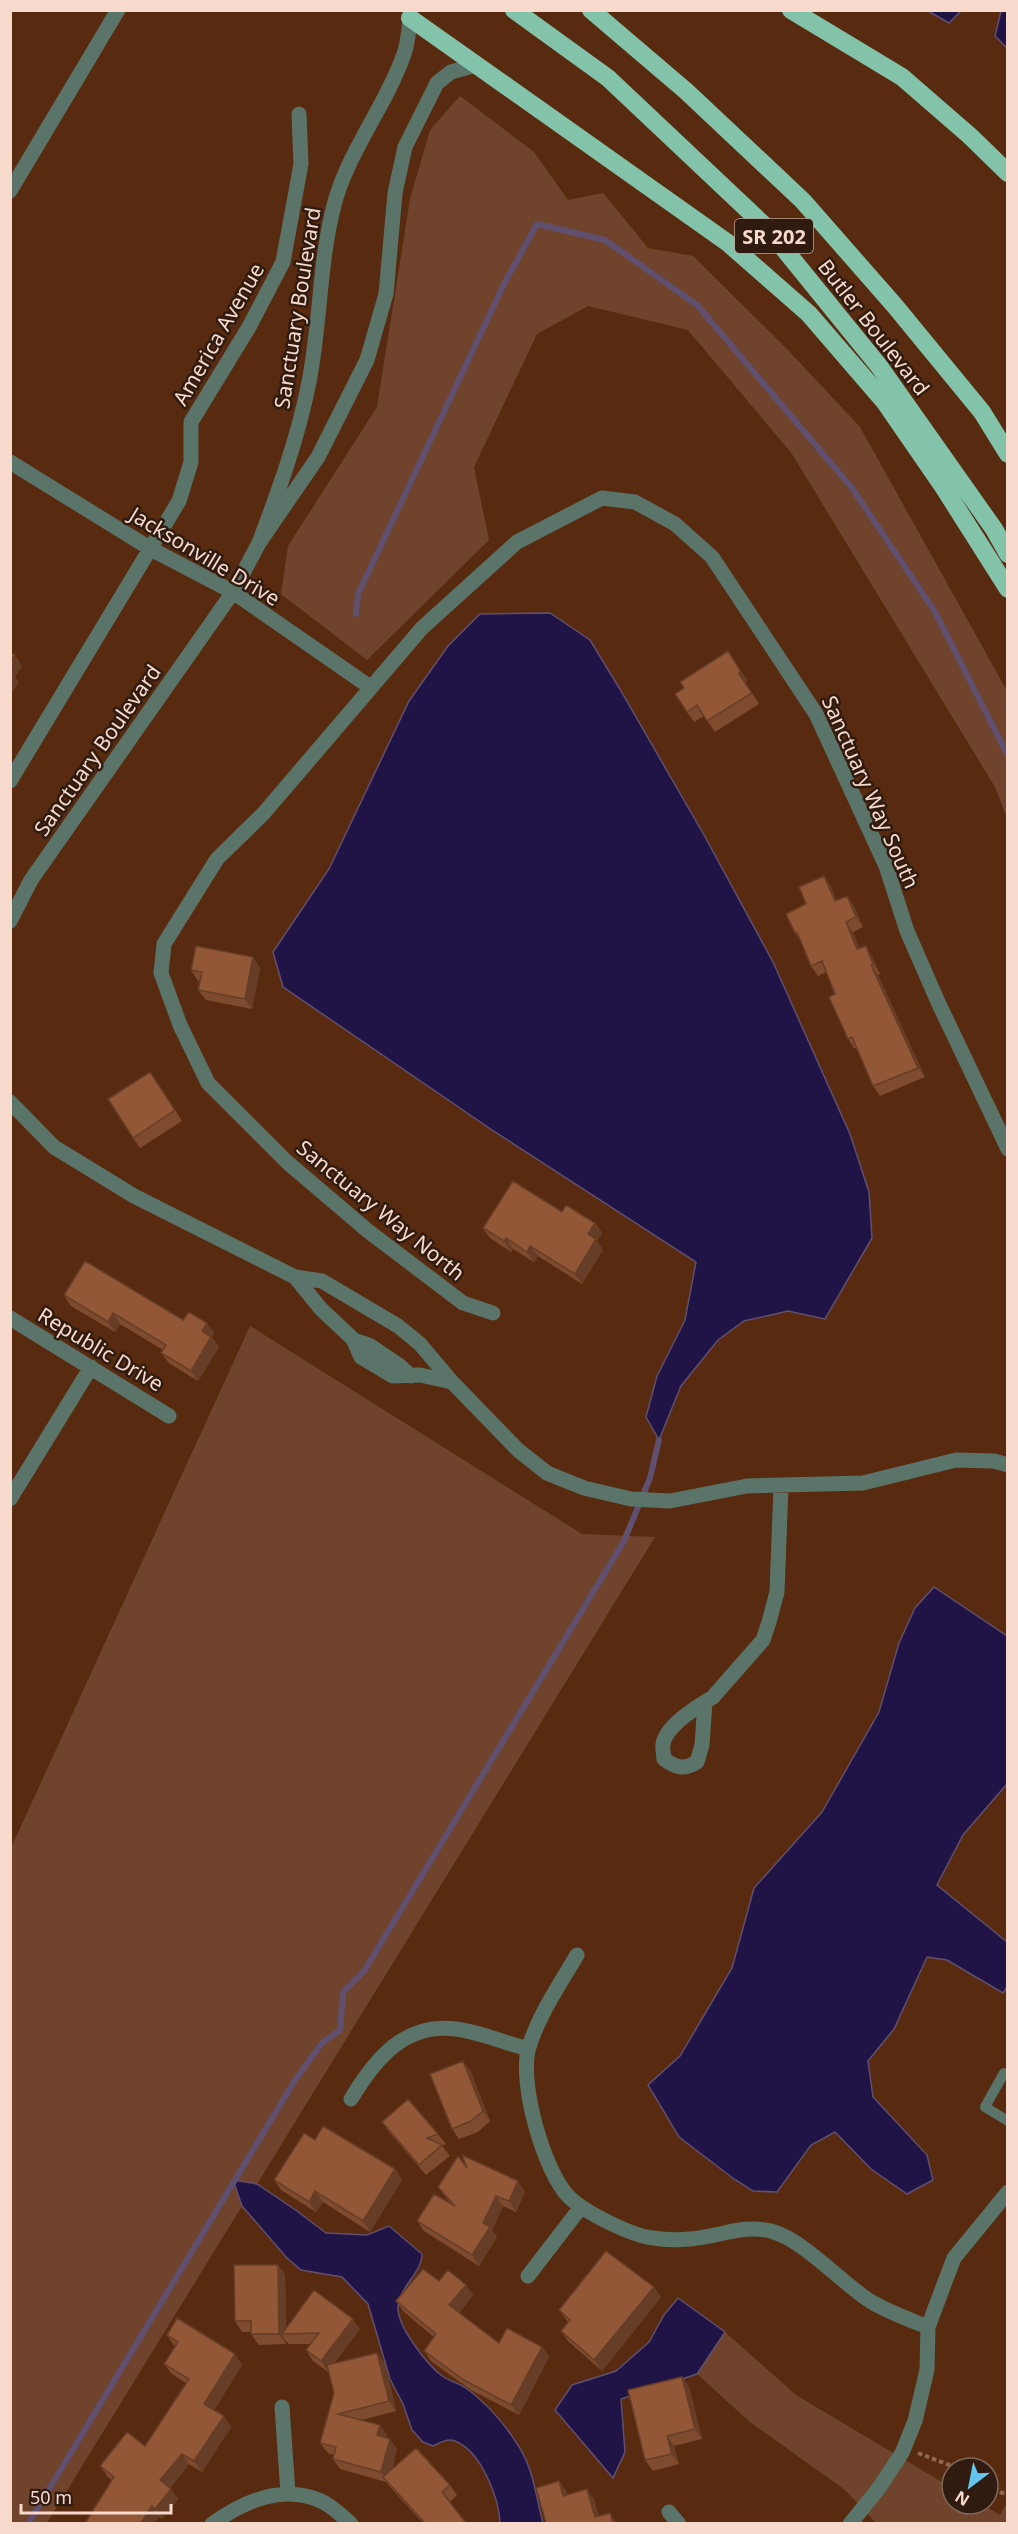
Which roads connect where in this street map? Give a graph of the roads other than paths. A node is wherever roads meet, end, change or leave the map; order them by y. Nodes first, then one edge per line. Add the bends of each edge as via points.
1 (118, 10) edge
2 (514, 10) edge
3 (591, 10) edge
4 (791, 10) edge
5 (410, 18) joint
6 (476, 65) junction
7 (299, 114) dead end
8 (1008, 173) edge
9 (10, 191) edge
10 (1008, 454) edge
11 (10, 462) edge
12 (259, 543) junction
13 (151, 549) junction
14 (1008, 554) edge
15 (1008, 589) edge
16 (233, 592) junction
17 (370, 687) junction
18 (10, 781) edge
19 (10, 921) edge
20 (10, 1102) edge
21 (1008, 1149) edge
22 (295, 1277) junction
23 (493, 1314) dead end
24 (10, 1318) edge
25 (92, 1366) junction
26 (452, 1382) junction
27 (169, 1416) dead end
28 (1008, 1465) edge
29 (781, 1486) junction
30 (10, 1499) edge
31 (705, 1702) dead end
32 (577, 1955) dead end
33 (528, 2049) junction
34 (1008, 2075) edge
35 (351, 2099) dead end
36 (1008, 2121) edge
37 (1008, 2192) edge
38 (581, 2207) junction
39 (528, 2276) dead end
40 (928, 2327) junction
41 (282, 2407) dead end
42 (288, 2493) junction
43 (212, 2523) edge
44 (351, 2523) edge
45 (850, 2523) edge

1 - 9 street
2 - 14 highway, Butler Boulevard / SR 202 via 608,78 767,228 879,366
3 - 10 highway, Butler Boulevard / SR 202 via 803,201 982,412
4 - 8 highway via 902,77
5 - 6 highway
5 - 12 street, Sanctuary Boulevard via 405,52 360,139 337,196 326,242 309,383 290,461
6 - 12 street, Sanctuary Boulevard via 452,72 437,83 405,147 395,193 386,294 367,360 318,457
6 - 15 highway via 728,243 809,315 884,401
7 - 13 street, America Avenue via 301,164 283,262 191,422 191,462 178,501
11 - 13 street, Jacksonville Drive
12 - 16 street, Sanctuary Boulevard
13 - 16 street, Jacksonville Drive
13 - 18 street, America Avenue
16 - 17 street, Jacksonville Drive
16 - 19 street, Sanctuary Boulevard via 30,880
17 - 21 street, Sanctuary Way South via 422,628 518,542 602,498 635,502 675,524 712,557 816,714 886,866 907,931
17 - 23 street, Sanctuary Way North via 263,814 217,859 164,944 161,973 208,1083 287,1162 368,1231 463,1303
20 - 22 street via 54,1147 134,1196
22 - 26 street via 322,1281 398,1326 420,1344
22 - 26 street via 321,1309 354,1339 369,1345 411,1376
24 - 25 street, Republic Drive
25 - 27 street, Republic Drive
25 - 30 street
26 - 29 street via 518,1450 547,1473 584,1488 631,1499 670,1500 747,1486
28 - 29 street via 956,1460 863,1483
29 - 31 street via 777,1592 763,1640
32 - 33 street
33 - 35 street via 456,2029 421,2030 400,2040 368,2071
33 - 38 street via 527,2097 550,2169 567,2195
34 - 36 lane via 1004,2073 985,2107
37 - 40 street via 954,2258
38 - 39 street
38 - 40 street via 628,2232 653,2238 691,2239 738,2228 772,2231 790,2238 870,2301
40 - 45 street via 927,2370 915,2421 903,2450 879,2488
41 - 42 street
42 - 43 street via 256,2498
42 - 44 street via 322,2501

